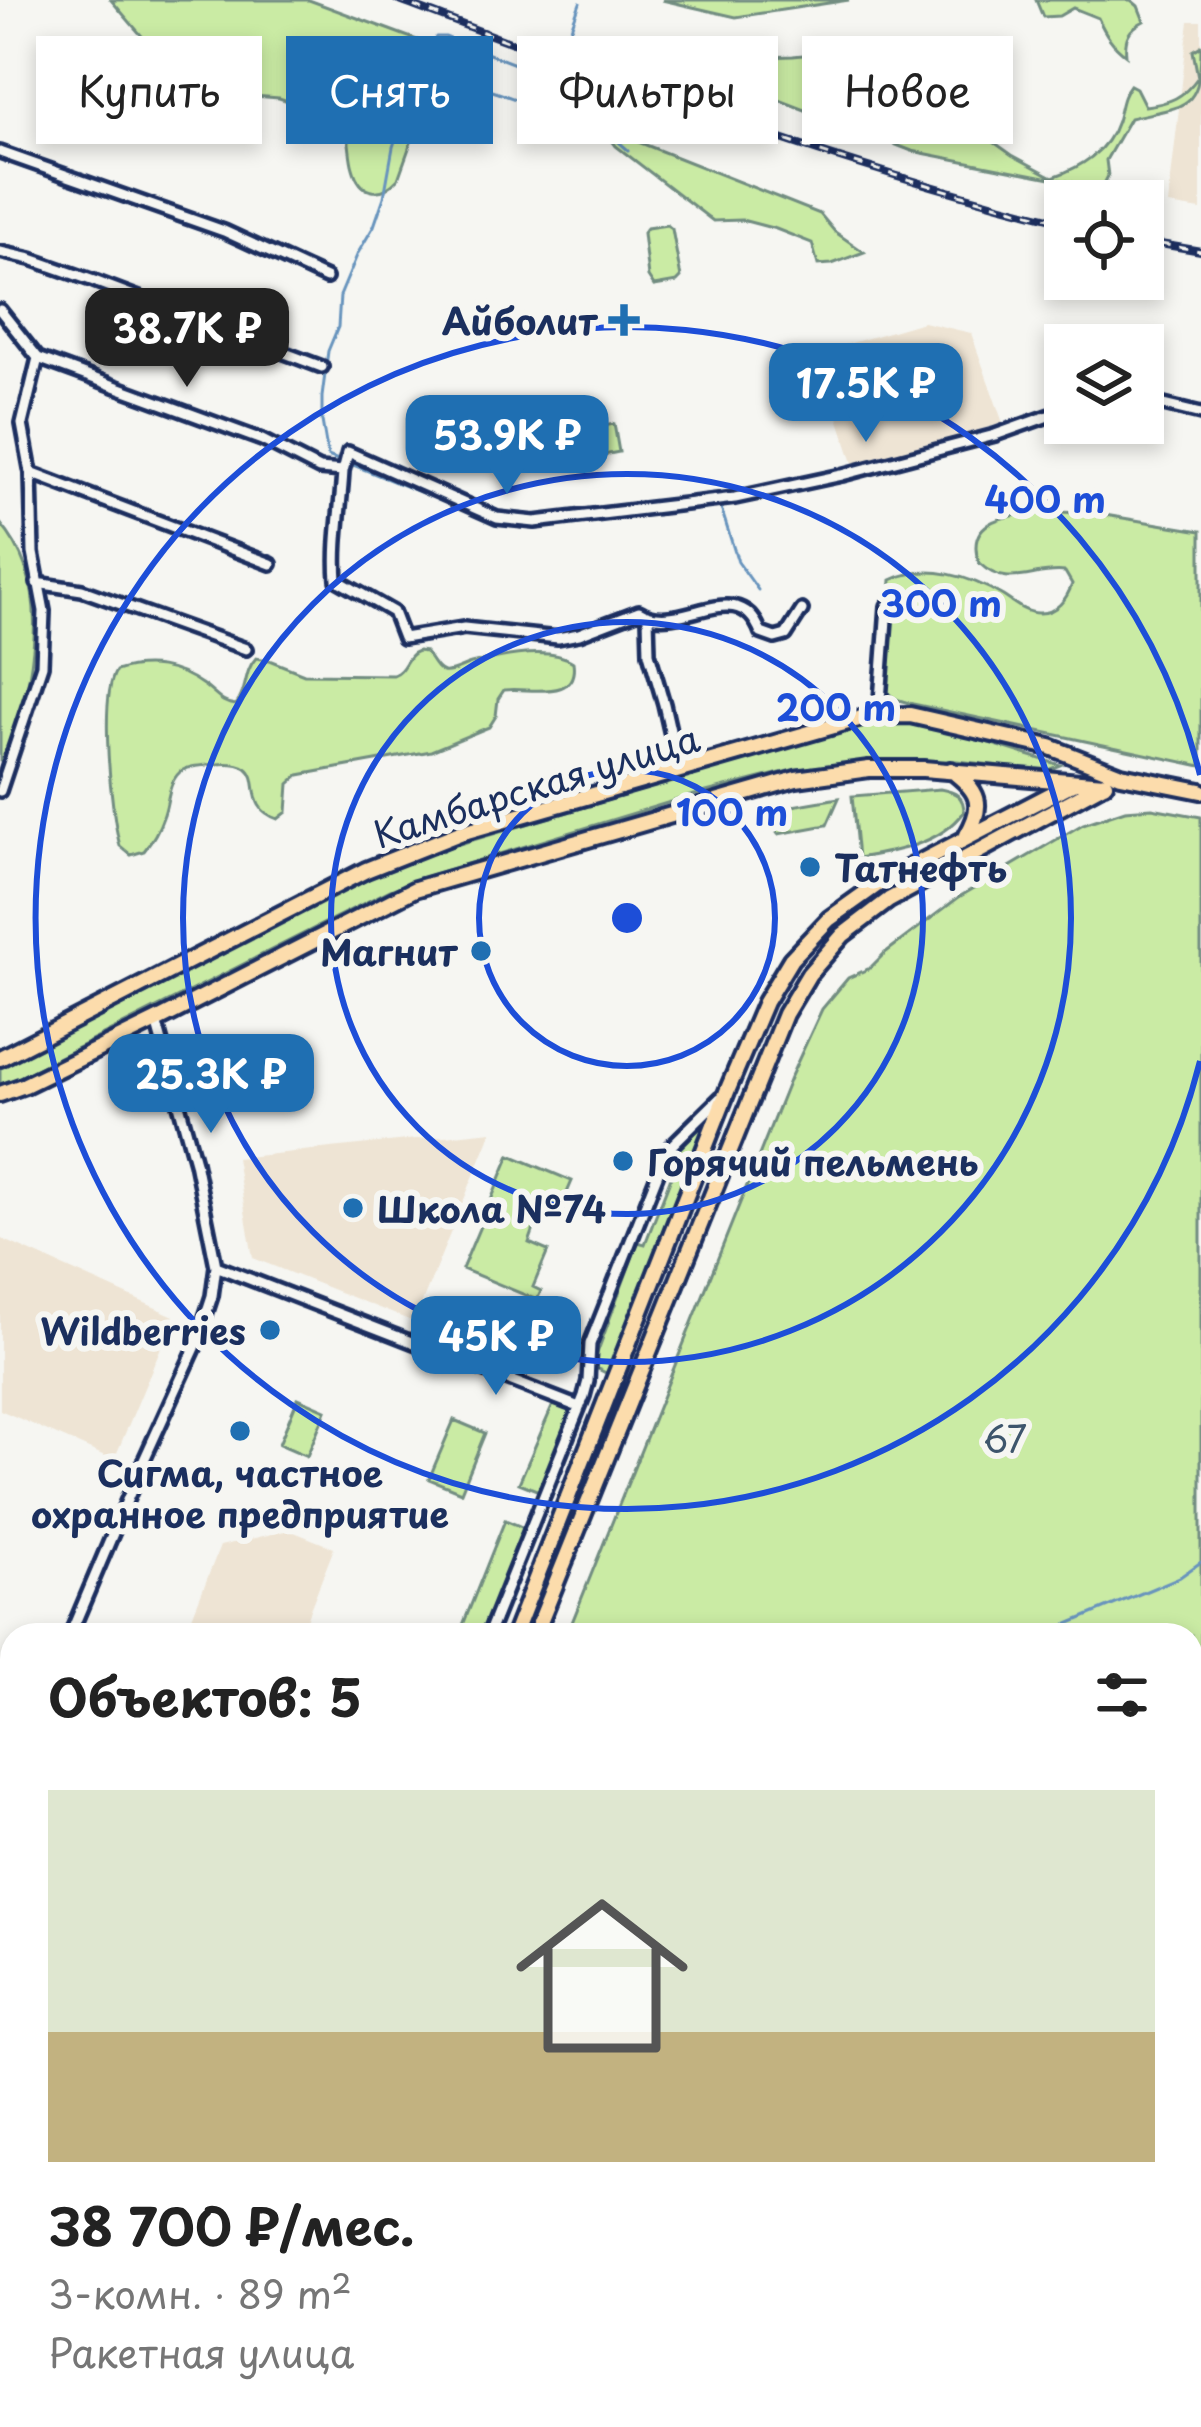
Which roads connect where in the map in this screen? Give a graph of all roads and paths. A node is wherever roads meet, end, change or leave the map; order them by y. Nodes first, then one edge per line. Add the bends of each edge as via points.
1 (0, 152) edge
2 (0, 253) edge
3 (326, 278) dead end
4 (0, 310) edge
5 (38, 358) junction
6 (322, 367) dead end
7 (1164, 405) edge
8 (1201, 414) edge
9 (1044, 418) edge
10 (343, 471) junction
11 (31, 472) junction
12 (271, 564) dead end
13 (37, 583) junction
14 (887, 606) dead end
15 (802, 610) dead end
16 (648, 617) junction
17 (246, 649) dead end
18 (880, 714) junction
19 (679, 770) junction
20 (951, 770) junction
21 (1111, 776) junction
22 (1077, 781) junction
23 (0, 791) edge
24 (1201, 791) edge
25 (1053, 792) junction
26 (1061, 807) junction
27 (966, 837) junction
28 (156, 1022) junction
29 (0, 1058) edge
30 (728, 1089) junction
31 (0, 1094) edge
32 (216, 1266) junction
33 (579, 1407) junction
34 (551, 1475) junction
35 (574, 1485) junction
36 (75, 1623) edge
37 (493, 1623) edge
38 (519, 1623) edge
39 (540, 1623) edge

1 - 3 street via 224,232
2 - 6 street
4 - 5 street
5 - 10 street via 262,440 319,469
5 - 11 street via 22,424
7 - 8 street
9 - 10 street via 778,488 535,523 497,518 348,452
10 - 16 street via 337,580 393,612 403,638 464,628 558,638 639,611
11 - 12 street
11 - 13 street
13 - 17 street via 82,590
13 - 23 street via 42,665
14 - 18 street
15 - 16 street via 775,638 739,606
16 - 19 street
18 - 19 main road, Камбарская улица
18 - 21 main road, Камбарская улица via 1050,747
19 - 29 main road, Камбарская улица via 460,832 366,870
20 - 22 main road, Камбарская улица
20 - 27 main road via 978,801
20 - 28 main road, Камбарская улица via 796,779 415,889
21 - 22 main road
21 - 24 main road, Камбарская улица
21 - 26 main road
22 - 25 main road
25 - 26 main road
25 - 27 main road
26 - 39 main road via 889,901 809,974 785,1015
27 - 30 main road via 878,884 791,959
28 - 31 main road, Камбарская улица
28 - 32 street
30 - 33 street via 667,1150 590,1344
30 - 35 main road
32 - 33 street
32 - 36 street via 195,1348
33 - 34 street
34 - 35 street
34 - 37 street
35 - 38 main road

